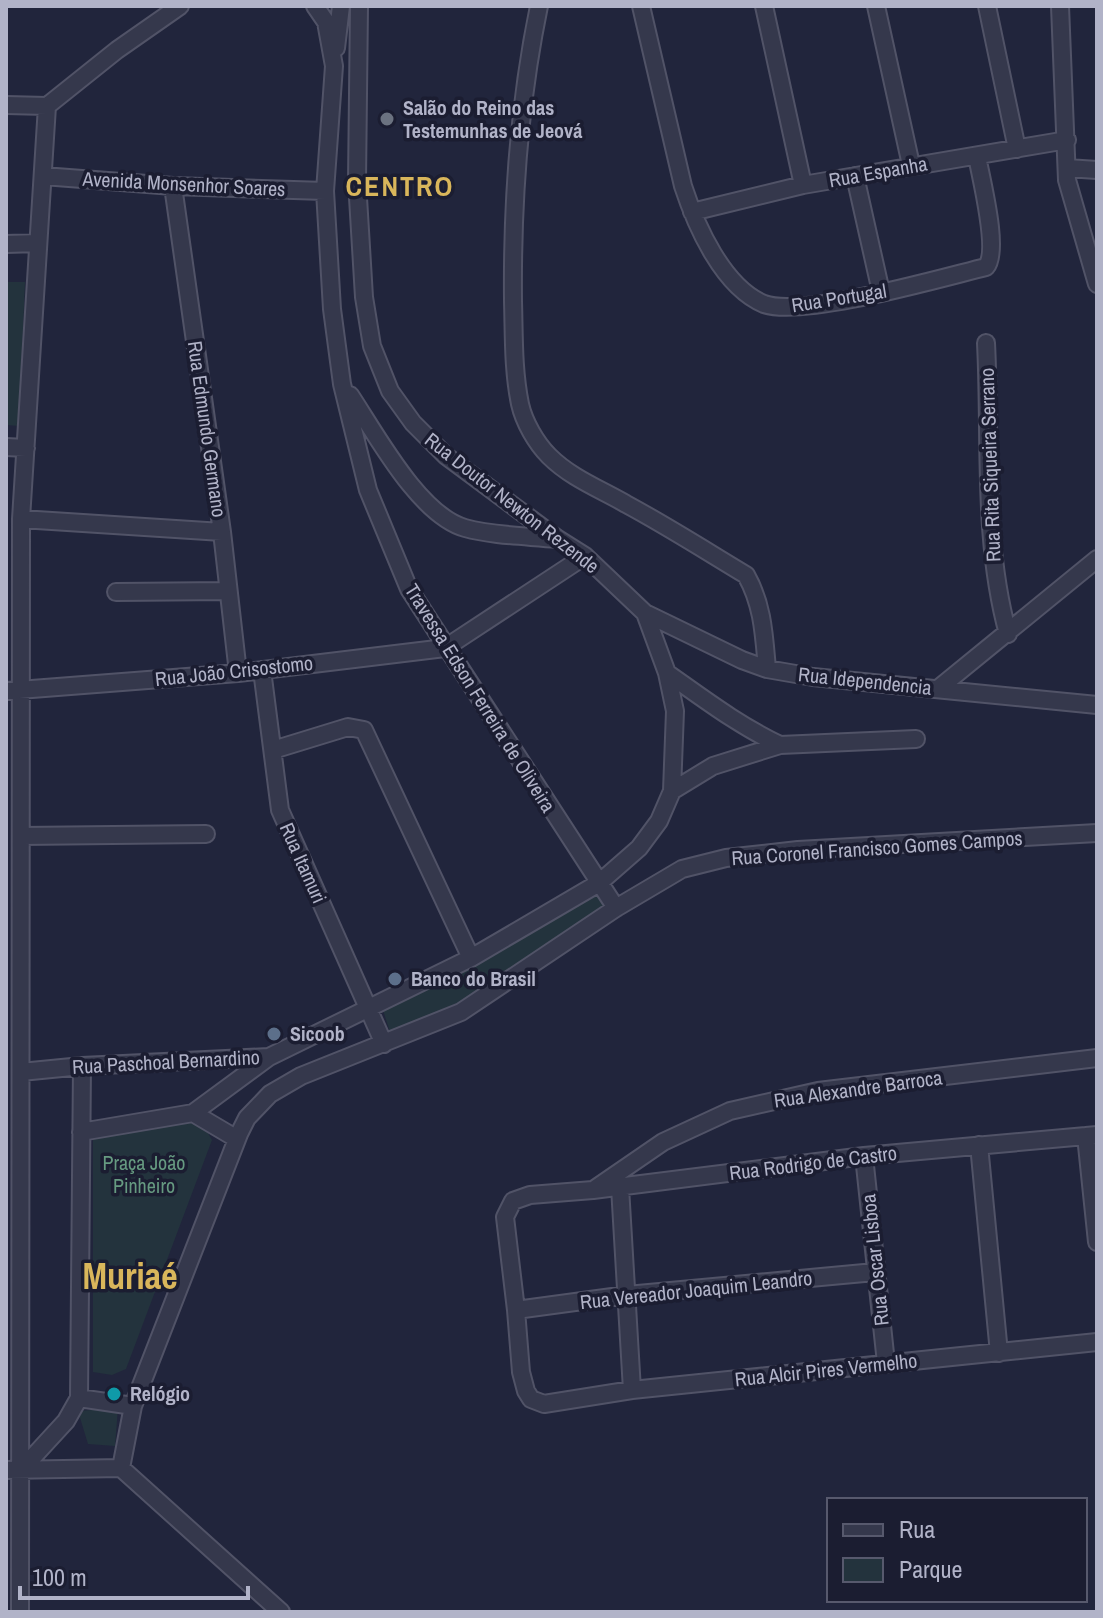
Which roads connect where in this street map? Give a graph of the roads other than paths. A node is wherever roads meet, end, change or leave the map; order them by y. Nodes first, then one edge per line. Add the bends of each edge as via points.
1 (180, 6) edge
2 (315, 6) edge
3 (341, 6) edge
4 (359, 6) edge
5 (539, 6) edge
6 (660, 6) edge
7 (764, 6) edge
8 (876, 6) edge
9 (987, 6) edge
10 (1060, 6) edge
11 (642, 8) edge
12 (334, 66) junction
13 (6, 105) edge
14 (47, 106) junction
15 (1067, 140) junction
16 (1017, 149) junction
17 (977, 156) junction
18 (911, 165) junction
19 (1067, 168) junction
20 (1097, 170) edge
21 (43, 176) junction
22 (855, 176) junction
23 (803, 185) junction
24 (173, 186) junction
25 (325, 191) junction
26 (692, 212) junction
27 (38, 243) junction
28 (6, 244) edge
29 (1097, 284) edge
30 (881, 292) junction
31 (986, 343) dead end
32 (342, 384) junction
33 (6, 447) edge
34 (26, 448) junction
35 (21, 519) junction
36 (222, 532) junction
37 (558, 539) junction
38 (585, 556) junction
39 (1097, 559) edge
40 (227, 591) junction
41 (116, 592) dead end
42 (645, 613) junction
43 (1008, 634) junction
44 (445, 648) junction
45 (767, 669) junction
46 (262, 670) junction
47 (238, 673) junction
48 (667, 673) junction
49 (939, 688) junction
50 (14, 691) edge
51 (1097, 705) edge
52 (916, 739) dead end
53 (780, 745) junction
54 (273, 750) junction
55 (672, 791) junction
56 (1097, 833) edge
57 (206, 834) dead end
58 (21, 836) junction
59 (660, 880) joint
60 (599, 883) junction
61 (616, 908) junction
62 (471, 958) junction
63 (368, 1006) junction
64 (384, 1044) junction
65 (269, 1057) junction
66 (1097, 1058) edge
67 (82, 1066) junction
68 (21, 1072) junction
69 (193, 1113) junction
70 (81, 1132) junction
71 (1091, 1135) edge
72 (237, 1139) junction
73 (979, 1145) junction
74 (864, 1156) junction
75 (620, 1187) junction
76 (593, 1190) junction
77 (1097, 1242) edge
78 (875, 1272) junction
79 (627, 1295) junction
80 (516, 1310) junction
81 (1097, 1342) edge
82 (999, 1353) junction
83 (886, 1363) junction
84 (632, 1390) junction
85 (79, 1398) junction
86 (133, 1406) junction
87 (121, 1468) junction
88 (13, 1470) edge
89 (13, 1570) edge
90 (20, 1612) edge
91 (281, 1612) edge

1 - 14 street
2 - 12 street, Travessa Edson Ferreira de Oliveira via 326,22
3 - 12 street
4 - 37 street, Rua Doutor Newton Rezende via 357,181 372,346 390,391 413,423 446,456
5 - 45 street via 518,153 513,274 521,406 534,437 573,475 746,575 761,611
6 - 11 street
7 - 23 street
8 - 18 street
9 - 16 street
10 - 15 street
11 - 26 street, Rua Portugal
12 - 25 street, Travessa Edson Ferreira de Oliveira
13 - 14 street
14 - 21 street
15 - 16 street, Rua Espanha
15 - 19 street
16 - 17 street, Rua Espanha
17 - 18 street, Rua Espanha
17 - 30 street, Rua Portugal via 990,263
18 - 22 street, Rua Espanha
19 - 20 street
19 - 29 street via 1069,192
21 - 24 street, Avenida Monsenhor Soares
21 - 27 street
22 - 23 street, Rua Espanha
22 - 30 street
23 - 26 street, Rua Espanha
24 - 25 street, Avenida Monsenhor Soares
24 - 36 street, Rua Edmundo Germano
25 - 32 street, Travessa Edson Ferreira de Oliveira
26 - 30 street, Rua Portugal via 714,256 761,303 790,308
27 - 28 street
27 - 34 street
31 - 43 street, Rua Rita Siqueira Serrano via 991,546
32 - 37 street via 419,495 444,519 466,529
32 - 44 street, Travessa Edson Ferreira de Oliveira via 368,490 409,589
33 - 34 street
34 - 35 street
35 - 36 street
35 - 50 street
36 - 40 street, Rua Edmundo Germano
37 - 38 street, Rua Doutor Newton Rezende
38 - 42 street, Rua Doutor Newton Rezende
38 - 44 street
39 - 43 street
40 - 41 street
40 - 47 street, Rua Edmundo Germano
42 - 45 street, Rua Idependencia
42 - 48 street
43 - 49 street
44 - 46 street, Rua João Crisostomo
44 - 60 street, Travessa Edson Ferreira de Oliveira
45 - 49 street, Rua Idependencia
46 - 47 street, Rua João Crisostomo
46 - 54 street, Rua Itamuri
47 - 50 street, Rua João Crisostomo
48 - 53 street via 715,709
48 - 55 street via 675,711
49 - 51 street, Rua Idependencia
50 - 58 street
52 - 53 street
53 - 55 street via 713,766
54 - 62 street via 315,736 364,730
54 - 63 street, Rua Itamuri via 280,810
55 - 60 street, Rua Paschoal Bernardino via 639,848
56 - 59 street, Rua Coronel Francisco Gomes Campos via 798,850 700,862
57 - 58 street
58 - 68 street
59 - 61 street, Rua Paschoal Bernardino
60 - 61 street, Travessa Edson Ferreira de Oliveira
60 - 62 street, Rua Paschoal Bernardino
61 - 64 street, Rua Paschoal Bernardino via 461,1012
62 - 63 street, Rua Paschoal Bernardino
63 - 64 street, Rua Itamuri
63 - 65 street, Rua Paschoal Bernardino
64 - 72 street, Rua Paschoal Bernardino via 301,1076 270,1094 247,1118
65 - 67 street, Rua Paschoal Bernardino
65 - 69 street
66 - 76 street, Rua Alexandre Barroca via 818,1091 730,1111 663,1142
67 - 68 street, Rua Paschoal Bernardino
67 - 70 street
68 - 88 street
69 - 70 street
69 - 72 street
70 - 85 street
71 - 73 street, Rua Rodrigo de Castro
71 - 77 street
72 - 86 street
73 - 74 street, Rua Rodrigo de Castro
73 - 82 street
74 - 75 street, Rua Rodrigo de Castro
74 - 78 street, Rua Oscar Lisboa
75 - 76 street, Rua Rodrigo de Castro
75 - 79 street
76 - 80 street, Rua Rodrigo de Castro via 513,1201 505,1217
78 - 79 street, Rua Vereador Joaquim Leandro
78 - 83 street, Rua Oscar Lisboa
79 - 80 street, Rua Vereador Joaquim Leandro
79 - 84 street
80 - 84 street, Rua Alcir Pires Vermelho via 521,1372 535,1402
81 - 82 street, Rua Alcir Pires Vermelho
82 - 83 street, Rua Alcir Pires Vermelho
83 - 84 street, Rua Alcir Pires Vermelho
85 - 86 street
85 - 88 street via 66,1421
86 - 87 street
87 - 88 street
87 - 91 street
88 - 89 street
89 - 90 street

